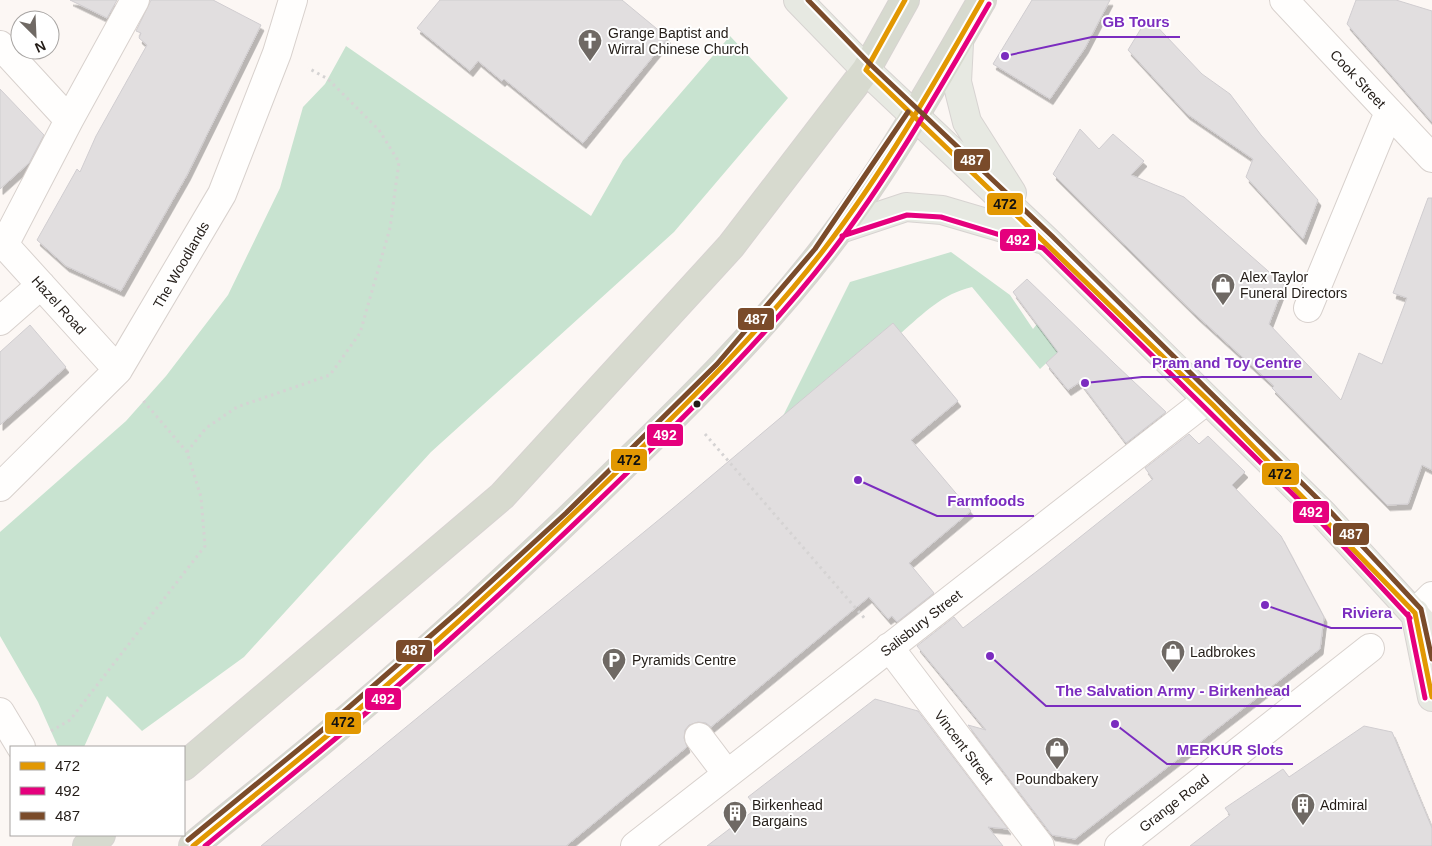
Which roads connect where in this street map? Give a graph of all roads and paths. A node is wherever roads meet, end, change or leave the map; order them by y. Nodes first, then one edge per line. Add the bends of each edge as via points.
1 (135, 0) edge
2 (798, 0) edge
3 (906, 0) edge
4 (982, 0) edge
5 (1284, 0) edge
6 (285, 3) edge
7 (959, 43) junction
8 (0, 44) edge
9 (277, 53) junction
10 (866, 70) junction
11 (1388, 112) junction
12 (914, 116) junction
13 (69, 120) junction
14 (1432, 158) edge
15 (840, 228) junction
16 (1047, 241) junction
17 (2, 243) edge
18 (41, 285) junction
19 (1308, 308) dead end
20 (0, 322) edge
21 (118, 370) junction
22 (1207, 400) junction
23 (682, 408) junction
24 (186, 452) junction
25 (0, 487) edge
26 (1426, 614) edge
27 (889, 647) junction
28 (1370, 648) dead end
29 (1432, 697) edge
30 (0, 712) edge
31 (48, 734) dead end
32 (699, 737) dead end
33 (19, 746) edge
34 (185, 765) edge
35 (727, 774) junction
36 (193, 846) edge
37 (635, 846) edge
38 (1040, 846) edge
39 (1119, 846) edge

1 - 13 street
2 - 10 main road
3 - 10 highway
4 - 7 highway
5 - 11 street, Cook Street
6 - 9 street, The Woodlands
7 - 12 highway
7 - 16 main road via 957,82 967,122 998,174
8 - 13 street
9 - 21 street, The Woodlands via 222,194
9 - 24 path via 328,79 379,130 399,162 390,228 360,333 330,375 237,407 206,428
10 - 12 main road
10 - 34 highway via 731,246 502,496
11 - 14 street, Cook Street
11 - 19 street
12 - 15 highway
12 - 16 main road
13 - 17 street
15 - 16 main road via 906,206 942,210
15 - 23 highway via 722,369
16 - 22 main road
17 - 18 street, Hazel Road
18 - 20 street
18 - 21 street, Hazel Road
21 - 24 path
21 - 25 street, The Woodlands
22 - 26 main road
22 - 27 street, Salisbury Street
23 - 27 path
23 - 36 highway via 571,518 465,616 337,728
24 - 31 path via 201,497 205,546 70,720
26 - 29 main road
27 - 35 street, Salisbury Street
27 - 38 street, Vincent Street
28 - 39 street, Grange Road
30 - 33 street
32 - 35 street
35 - 37 street, Salisbury Street

